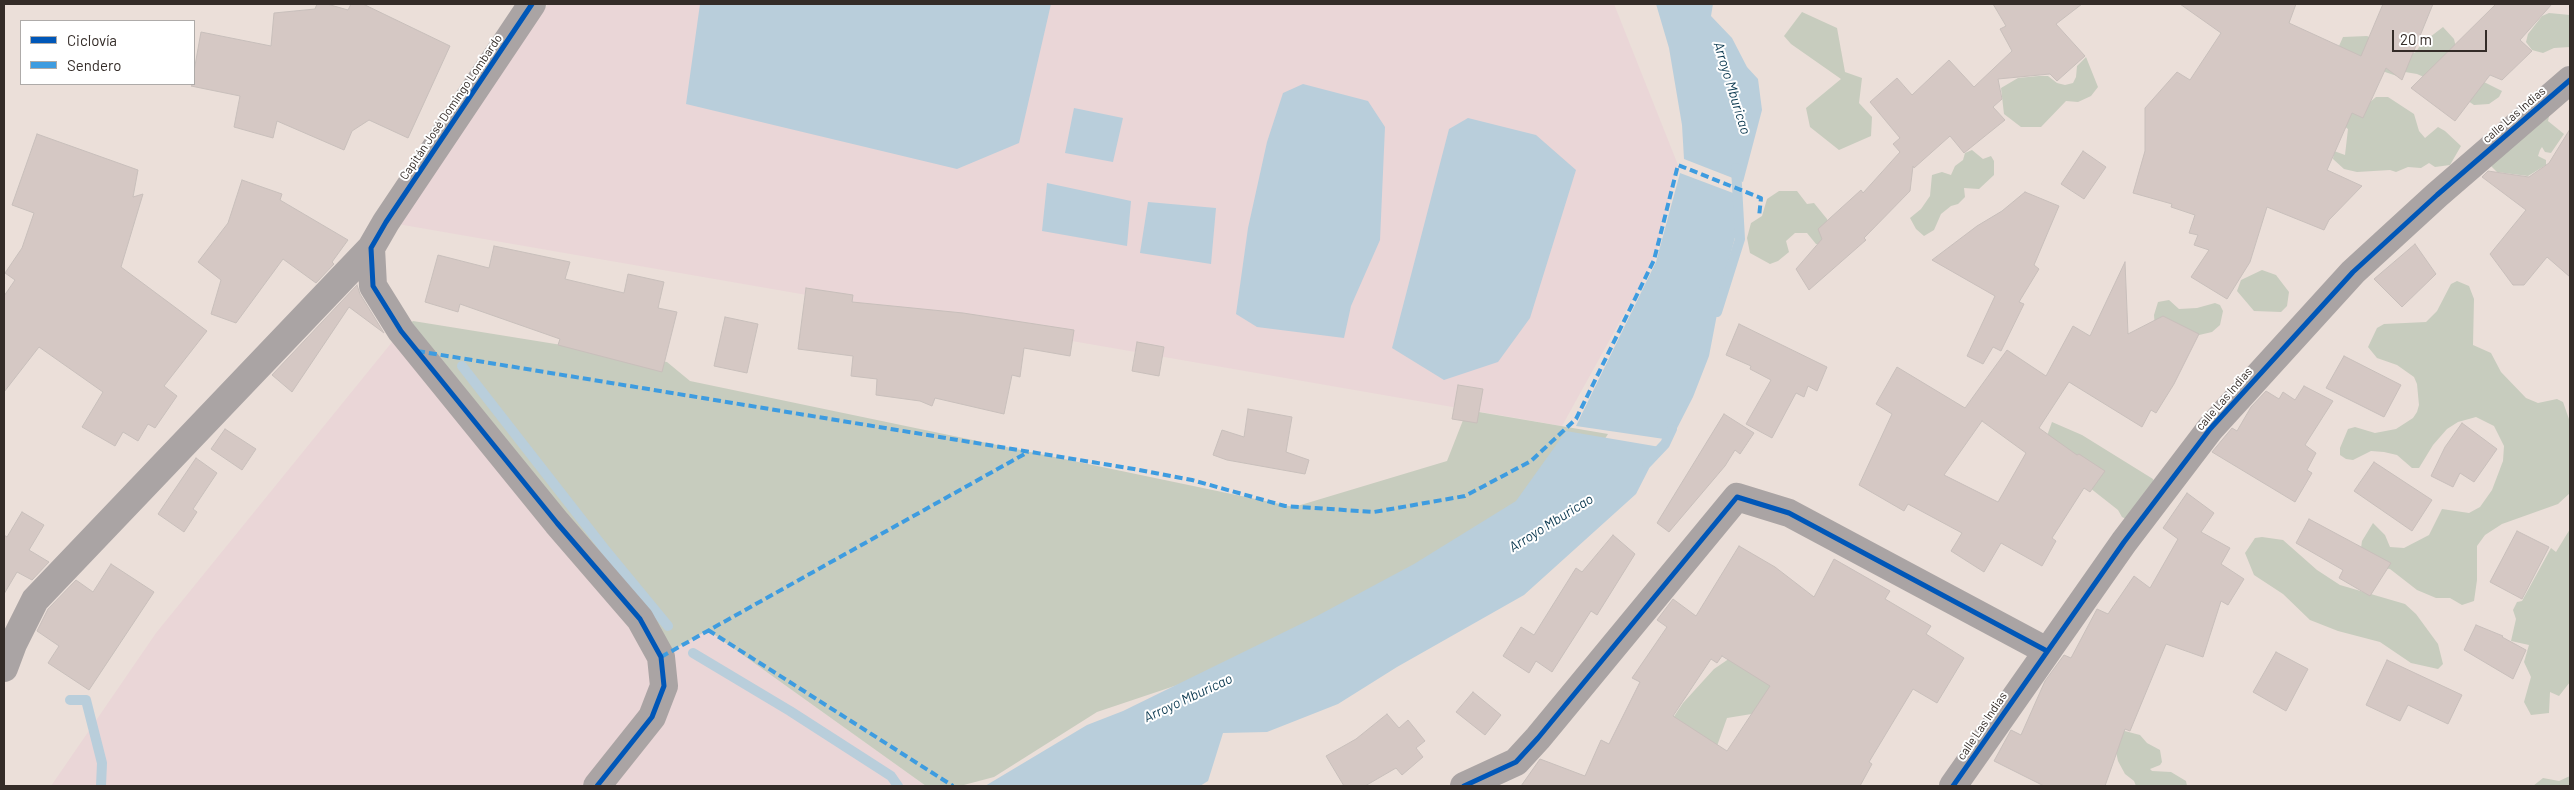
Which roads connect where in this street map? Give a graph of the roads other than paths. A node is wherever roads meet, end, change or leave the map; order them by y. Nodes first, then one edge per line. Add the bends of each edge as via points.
1 (532, 4) edge
2 (2570, 80) edge
3 (371, 248) junction
4 (2047, 651) junction
5 (4, 668) edge
6 (597, 786) edge
7 (1464, 786) edge
8 (1953, 786) edge

1 - 3 street, Capitán José Domingo Lombardo
2 - 4 street, calle Las Indias via 2353,272 2210,429
3 - 5 street, Capitán José Domingo Lombardo via 35,600
3 - 6 street via 374,286 400,332 640,619 661,657 664,686 652,717
4 - 7 street via 1789,513 1737,497 1516,762
4 - 8 street, calle Las Indias

